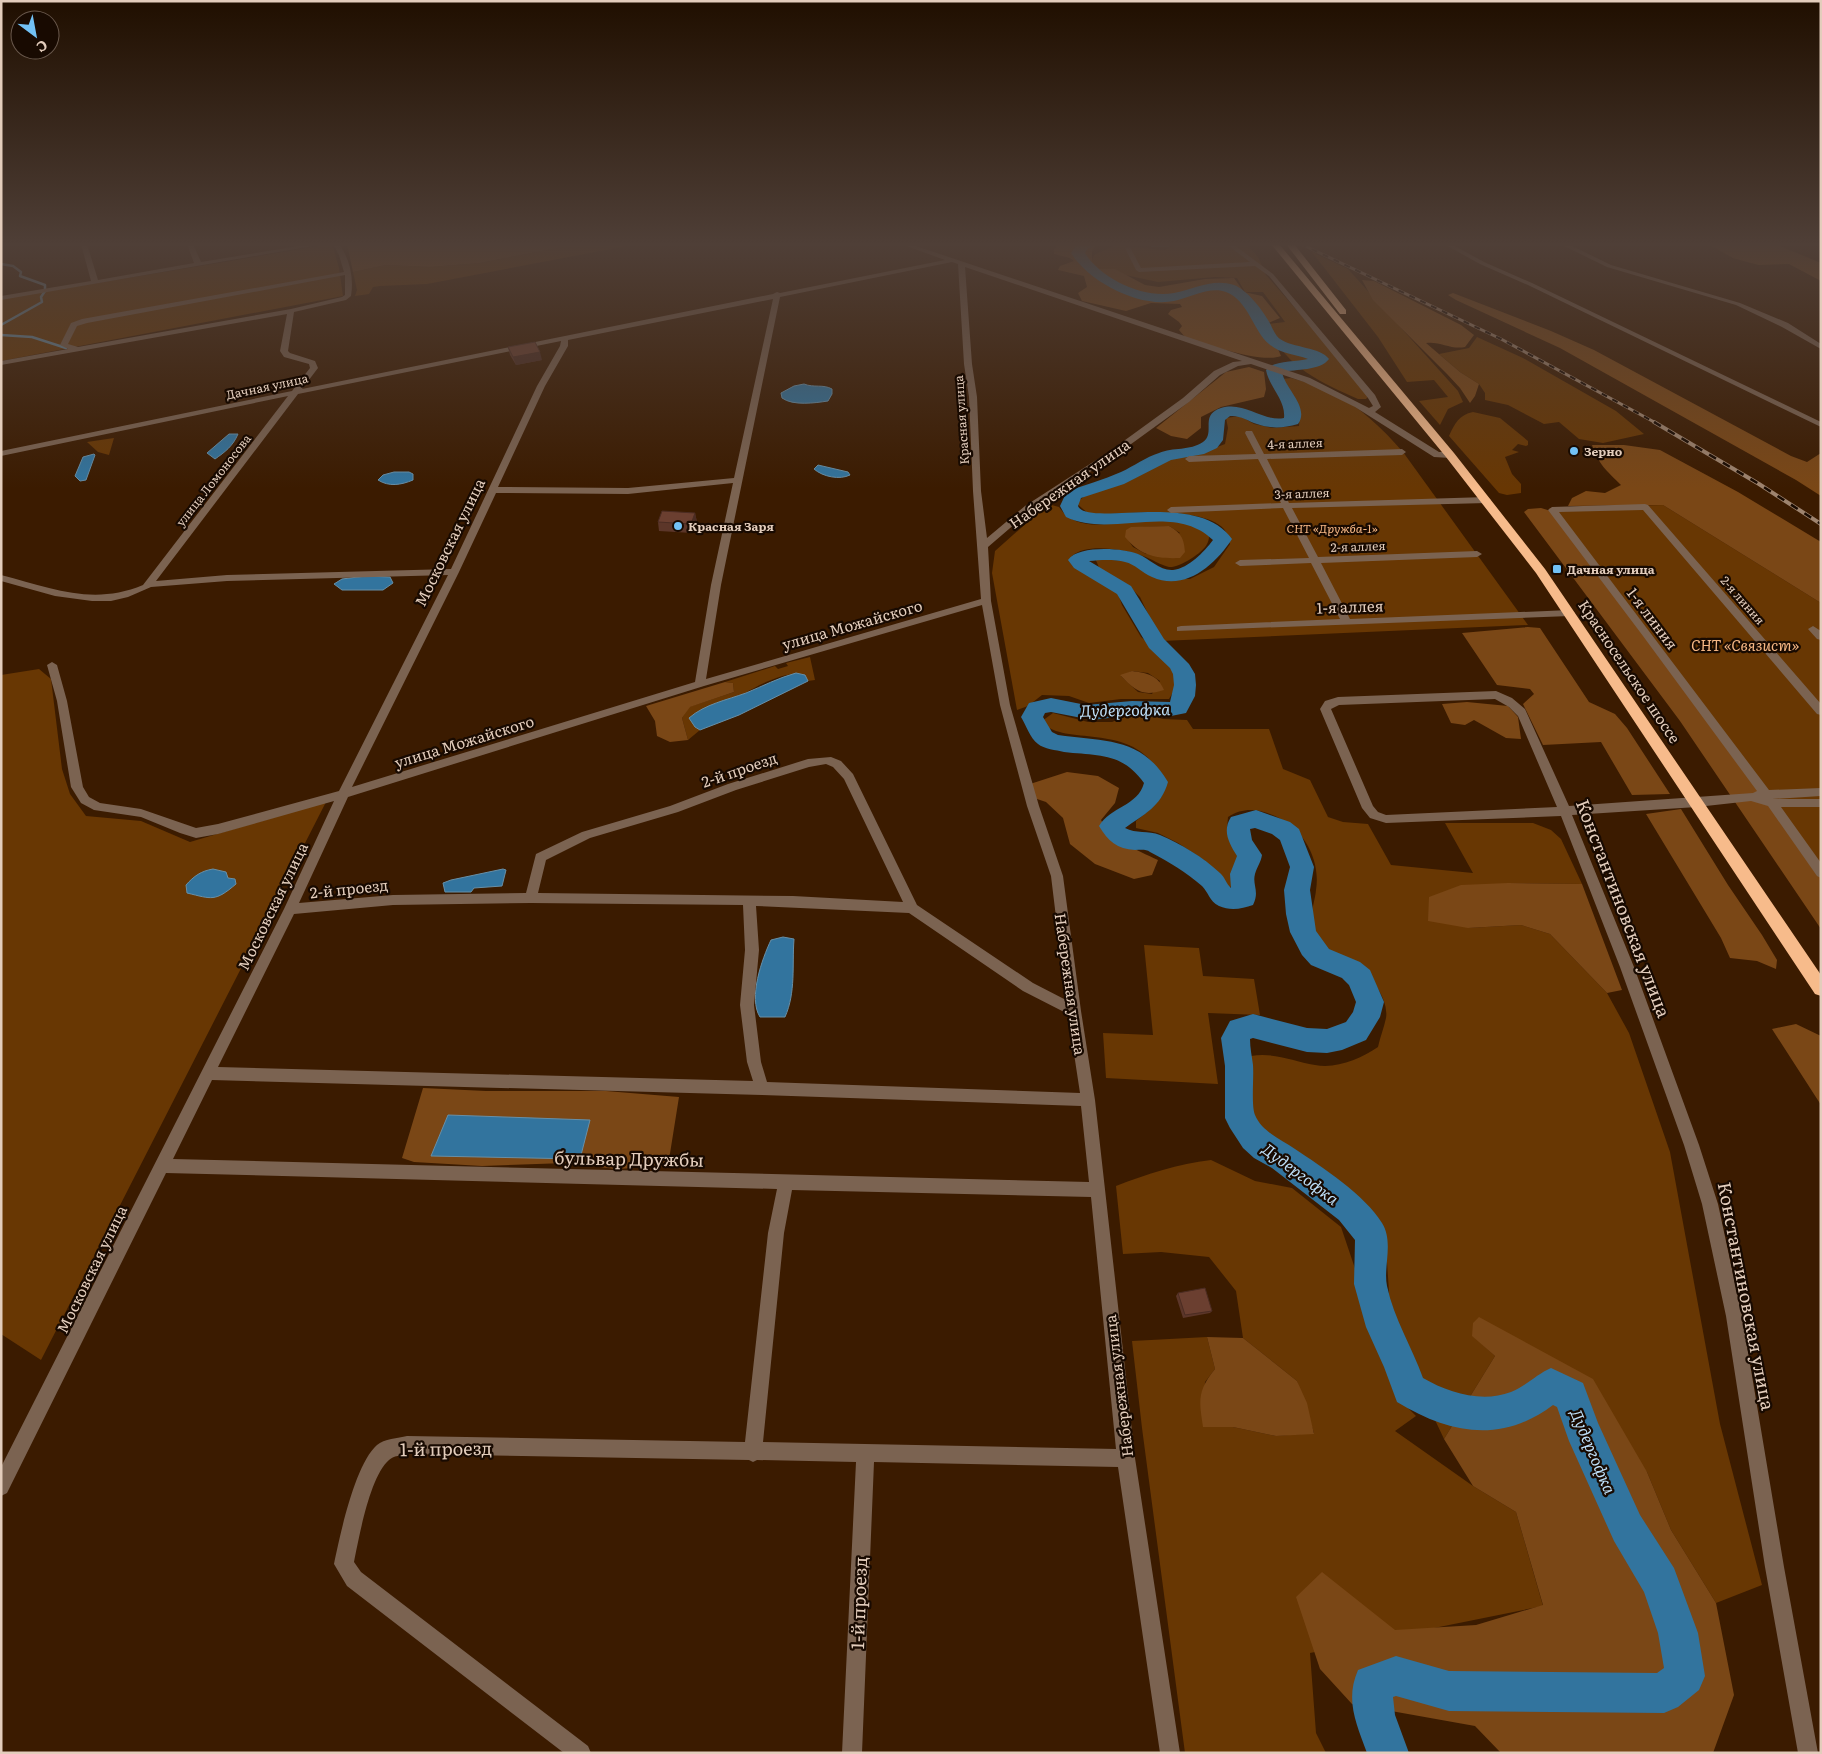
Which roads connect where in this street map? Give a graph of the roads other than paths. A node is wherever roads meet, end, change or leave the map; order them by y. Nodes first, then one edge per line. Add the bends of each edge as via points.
1 (74, 326) edge
2 (207, 326) edge
3 (288, 326) edge
4 (624, 326) edge
5 (770, 326) edge
6 (964, 326) edge
7 (1146, 326) edge
8 (1313, 326) edge
9 (1342, 326) edge
10 (1353, 326) edge
11 (1617, 326) edge
12 (1786, 326) edge
13 (565, 338) junction
14 (1821, 347) edge
15 (77, 349) junction
16 (1251, 362) junction
17 (1, 363) edge
18 (1391, 386) junction
19 (298, 392) junction
20 (1370, 411) junction
21 (1819, 423) edge
22 (1249, 433) dead end
23 (1402, 452) dead end
24 (1, 454) edge
25 (1450, 455) junction
26 (1260, 457) junction
27 (1189, 459) dead end
28 (738, 480) junction
29 (493, 490) junction
30 (1487, 500) junction
31 (1287, 506) junction
32 (1646, 508) joint
33 (1171, 510) dead end
34 (984, 546) junction
35 (1477, 554) dead end
36 (1316, 560) junction
37 (1240, 563) dead end
38 (454, 572) junction
39 (1, 578) edge
40 (149, 584) junction
41 (986, 600) junction
42 (1570, 613) junction
43 (1347, 623) junction
44 (1181, 629) dead end
45 (1813, 629) dead end
46 (1821, 638) edge
47 (52, 665) dead end
48 (700, 684) junction
49 (1821, 711) edge
50 (1821, 792) edge
51 (343, 794) junction
52 (1768, 798) junction
53 (1697, 803) junction
54 (1821, 804) edge
55 (1566, 811) junction
56 (1821, 873) edge
57 (531, 898) junction
58 (749, 900) junction
59 (912, 908) junction
60 (290, 910) junction
61 (1821, 989) edge
62 (1074, 1011) junction
63 (208, 1073) junction
64 (762, 1088) junction
65 (1088, 1100) junction
66 (161, 1166) junction
67 (786, 1182) junction
68 (1096, 1190) junction
69 (753, 1453) junction
70 (865, 1454) junction
71 (1126, 1458) junction
72 (1, 1487) edge
73 (581, 1753) edge
74 (852, 1753) edge
75 (1170, 1753) edge
76 (1808, 1753) edge

1 - 15 street via 64,345
2 - 15 street
3 - 19 street, улица Ломоносова via 284,351 314,366
4 - 13 street, Дачная улица
5 - 28 street
6 - 34 street, Красная улица
7 - 16 street, Дачная улица
8 - 20 street via 1372,397 1377,406
9 - 18 highway, Красносельское шоссе
10 - 18 highway, Красносельское шоссе via 1375,354
11 - 21 street
12 - 14 street
13 - 19 street, Дачная улица
13 - 29 street, Московская улица via 564,346 541,386
15 - 17 street
16 - 20 street, Дачная улица via 1332,390
16 - 34 street, Набережная улица via 1236,364 1217,373 1113,453 1028,508
18 - 25 highway, Красносельское шоссе
19 - 24 street, Дачная улица
19 - 40 street, улица Ломоносова
20 - 25 street, Дачная улица via 1437,455
22 - 26 street
23 - 26 street, 4-я аллея
25 - 30 highway, Красносельское шоссе
26 - 27 street, 4-я аллея
26 - 31 street
28 - 29 street via 628,491
28 - 48 street
29 - 38 street, Московская улица
30 - 31 street, 3-я аллея
30 - 42 highway, Красносельское шоссе
31 - 33 street, 3-я аллея
31 - 36 street
32 - 49 street, 2-я линия
32 - 52 street, 1-я линия via 1552,510
34 - 41 street, Набережная улица
35 - 36 street, 2-я аллея
36 - 37 street, 2-я аллея
36 - 43 street
38 - 40 street via 227,578
38 - 51 street, Московская улица
39 - 40 street via 61,595 96,598 134,594
41 - 48 street, улица Можайского
41 - 62 street, Набережная улица via 1005,705 1033,806 1057,876
42 - 43 street, 1-я аллея
42 - 53 highway, Красносельское шоссе
43 - 44 street, 1-я аллея
45 - 46 street
47 - 51 street, улица Можайского via 62,701 77,787 85,800 98,807 141,813 196,833
48 - 51 street, улица Можайского
50 - 52 street
51 - 60 street, Московская улица
52 - 53 street
52 - 54 street
52 - 56 street
53 - 55 street
53 - 61 highway, Красносельское шоссе
55 - 55 street, Константиновская улица via 1528,729 1525,715 1512,702 1496,696 1348,700 1329,704 1325,709 1368,808 1374,815 1386,819
55 - 76 street, Константиновская улица via 1695,1150 1710,1206 1744,1371
57 - 58 street, 2-й проезд
57 - 59 street, 2-й проезд via 540,857 586,835 808,763 827,760 849,777
57 - 60 street, 2-й проезд via 393,900
58 - 59 street, 2-й проезд
58 - 64 street via 752,950 747,1005 754,1062
59 - 62 street, 2-й проезд via 1028,988
60 - 63 street, Московская улица
62 - 65 street, Набережная улица
63 - 64 street
63 - 66 street, Московская улица
64 - 65 street
65 - 68 street, Набережная улица
66 - 67 street, бульвар Дружбы
66 - 72 street, Московская улица
67 - 68 street, бульвар Дружбы
67 - 69 street via 776,1233
68 - 71 street, Набережная улица
69 - 70 street, 1-й проезд
69 - 73 street, 1-й проезд via 407,1446 384,1451 368,1473 344,1564 354,1579
70 - 71 street, 1-й проезд
70 - 74 street, 1-й проезд
71 - 75 street, Набережная улица

